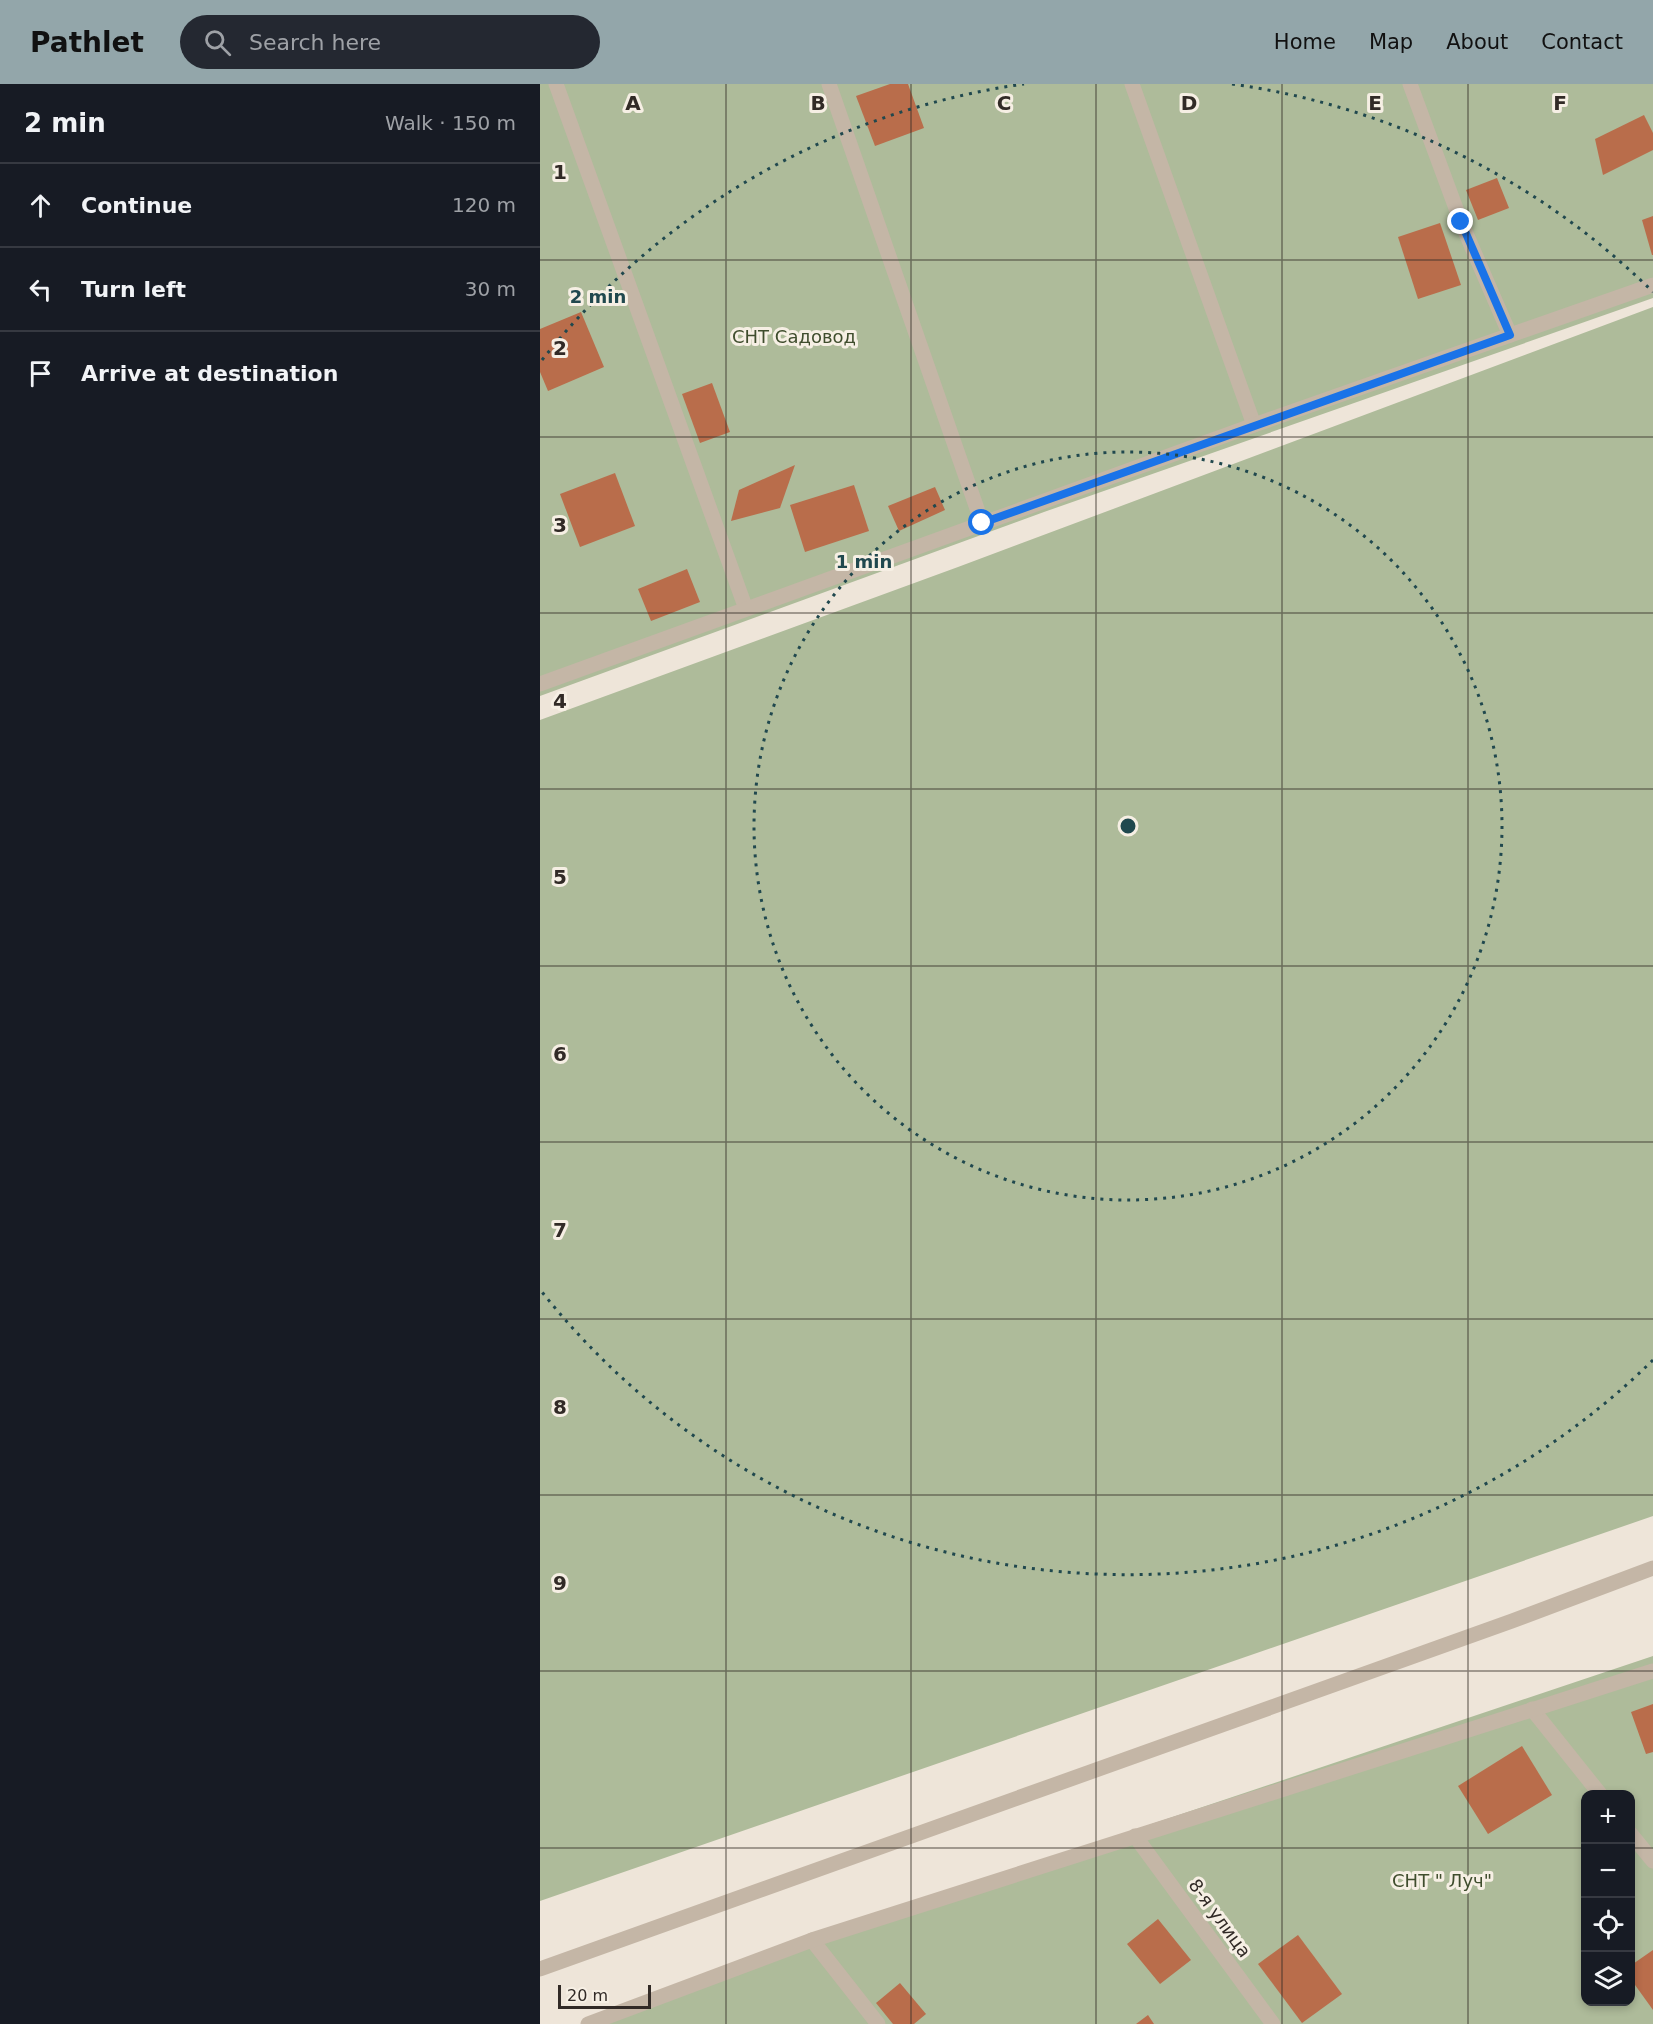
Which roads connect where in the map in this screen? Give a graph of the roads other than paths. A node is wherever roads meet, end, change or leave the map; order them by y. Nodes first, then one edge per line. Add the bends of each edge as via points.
1 (555, 84) edge
2 (829, 84) edge
3 (1132, 84) edge
4 (1410, 84) edge
5 (1653, 285) edge
6 (1510, 335) junction
7 (1254, 425) junction
8 (982, 523) junction
9 (746, 609) junction
10 (540, 684) edge
11 (1653, 1568) edge
12 (1653, 1671) edge
13 (1532, 1709) junction
14 (1597, 1790) edge
15 (1136, 1836) junction
16 (1635, 1839) edge
17 (1653, 1861) edge
18 (812, 1940) junction
19 (540, 1969) edge
20 (588, 2024) edge
21 (878, 2024) edge
22 (1273, 2024) edge

1 - 9 street
2 - 8 street
3 - 7 street
4 - 6 street via 1461,222
5 - 6 street
6 - 7 street
7 - 8 street
8 - 9 street
9 - 10 street
11 - 19 street
12 - 13 street
13 - 14 street
13 - 15 street
15 - 18 street
15 - 22 street, 8-я улица
16 - 17 street
18 - 20 street
18 - 21 street

